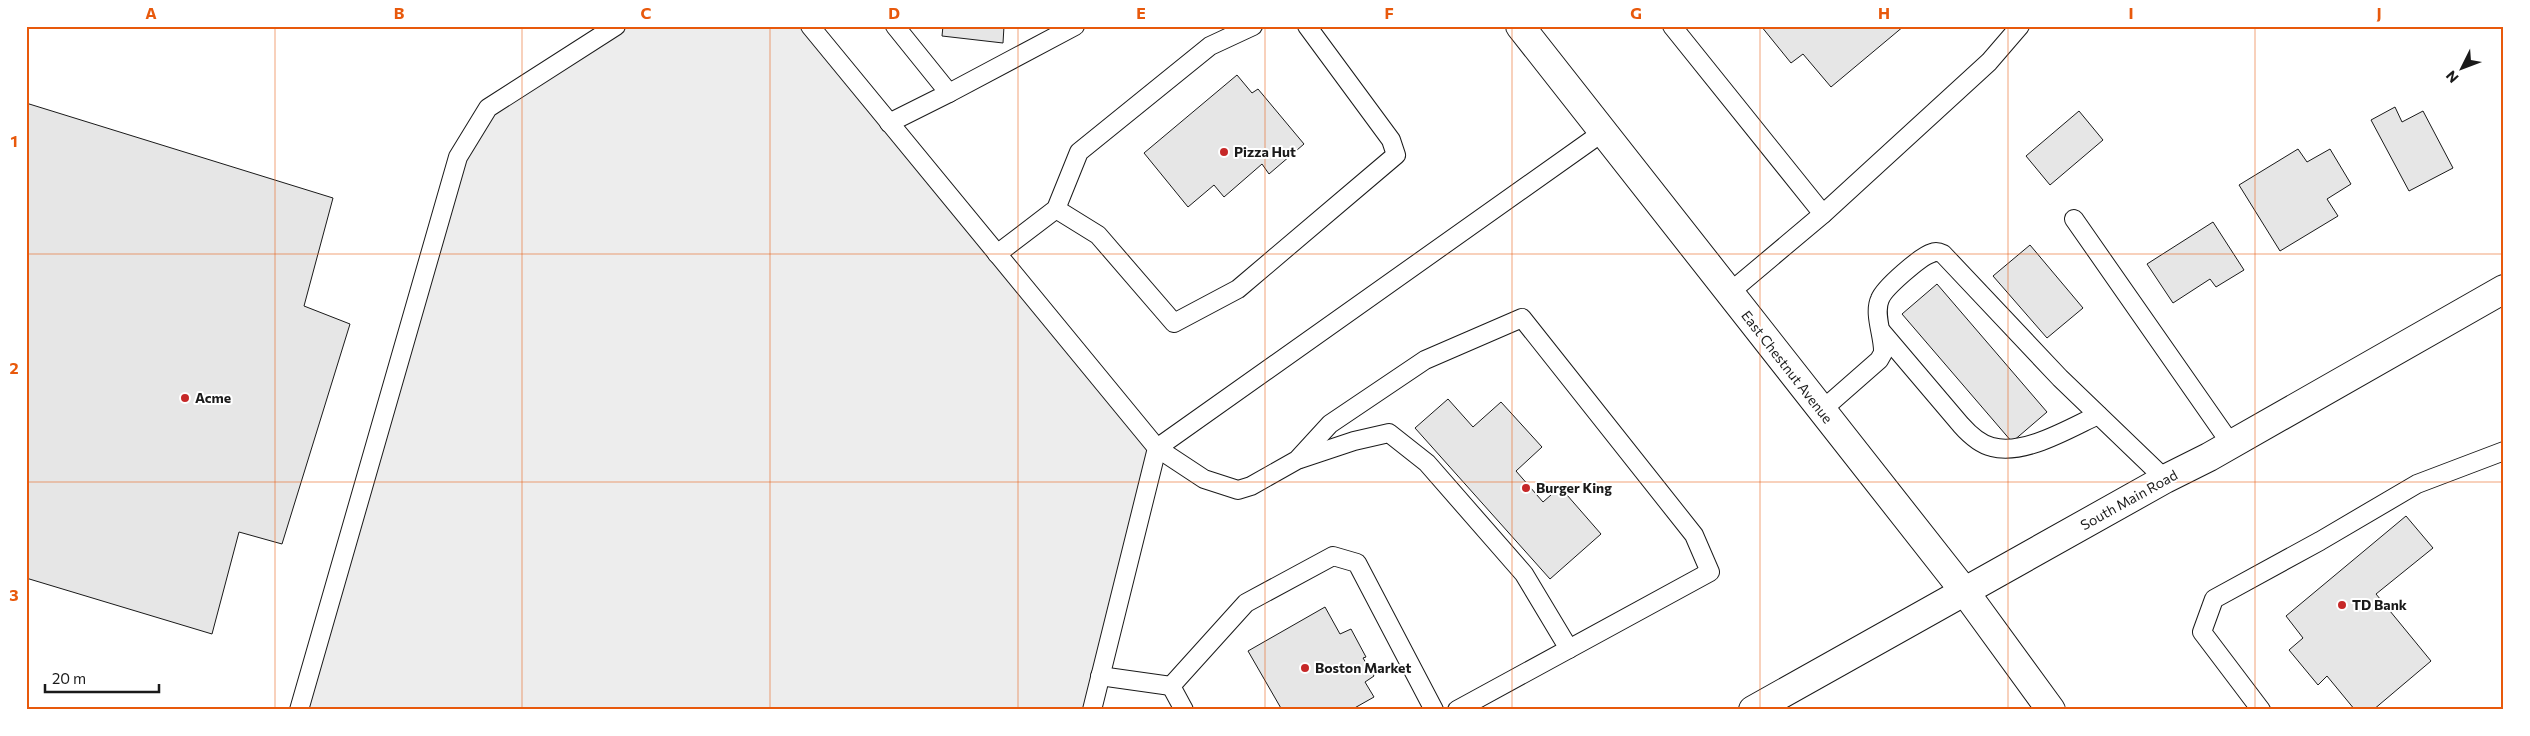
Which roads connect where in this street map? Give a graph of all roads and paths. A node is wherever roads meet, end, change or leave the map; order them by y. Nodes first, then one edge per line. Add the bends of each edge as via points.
1 (616, 26) edge
2 (810, 26) edge
3 (895, 26) edge
4 (1075, 26) edge
5 (1253, 26) edge
6 (1307, 26) edge
7 (1520, 26) edge
8 (1672, 26) edge
9 (2020, 26) edge
10 (948, 93) junction
11 (889, 123) junction
12 (1603, 132) junction
13 (1056, 209) junction
14 (1823, 214) junction
15 (2074, 219) dead end
16 (997, 254) junction
17 (2504, 289) edge
18 (1730, 293) junction
19 (1882, 332) junction
20 (1822, 410) junction
21 (2098, 415) junction
22 (2231, 444) junction
23 (1157, 448) junction
24 (2504, 451) edge
25 (1297, 460) junction
26 (2165, 479) junction
27 (1965, 592) junction
28 (1569, 649) junction
29 (1100, 676) junction
30 (1171, 686) junction
31 (300, 710) edge
32 (1092, 710) edge
33 (1184, 710) edge
34 (1434, 710) edge
35 (1457, 710) edge
36 (1753, 710) edge
37 (2052, 710) edge
38 (2261, 710) edge

1 - 31 lane via 488,108 458,157
2 - 11 lane
3 - 10 lane
4 - 10 lane
5 - 13 lane via 1210,46 1078,152
6 - 13 lane via 1391,140 1396,154 1238,289 1174,323 1098,235
7 - 12 street, East Chestnut Avenue
8 - 14 lane
9 - 14 lane via 1989,62
10 - 11 lane
11 - 16 lane
12 - 18 street, East Chestnut Avenue
12 - 23 lane
13 - 16 lane
14 - 18 lane
15 - 22 lane
16 - 23 lane
17 - 22 street, South Main Road
18 - 20 street, East Chestnut Avenue
19 - 20 lane via 1883,353 1879,360
19 - 21 lane via 1961,425 1992,447 2034,444
19 - 21 lane via 1879,299 1914,265 1937,251
20 - 27 street, East Chestnut Avenue
21 - 26 lane
22 - 26 street, South Main Road
23 - 25 lane via 1204,480 1238,490 1264,480
23 - 29 lane
24 - 38 lane via 2417,484 2214,600 2202,632
25 - 28 lane via 1389,433 1427,463 1524,574
25 - 28 lane via 1330,424 1425,360 1522,318 1694,535 1710,572
26 - 27 street, South Main Road
27 - 36 street, South Main Road
27 - 37 street, East Chestnut Avenue
28 - 35 lane
29 - 30 lane
29 - 32 lane
30 - 33 lane
30 - 34 lane via 1246,603 1334,556 1357,563

